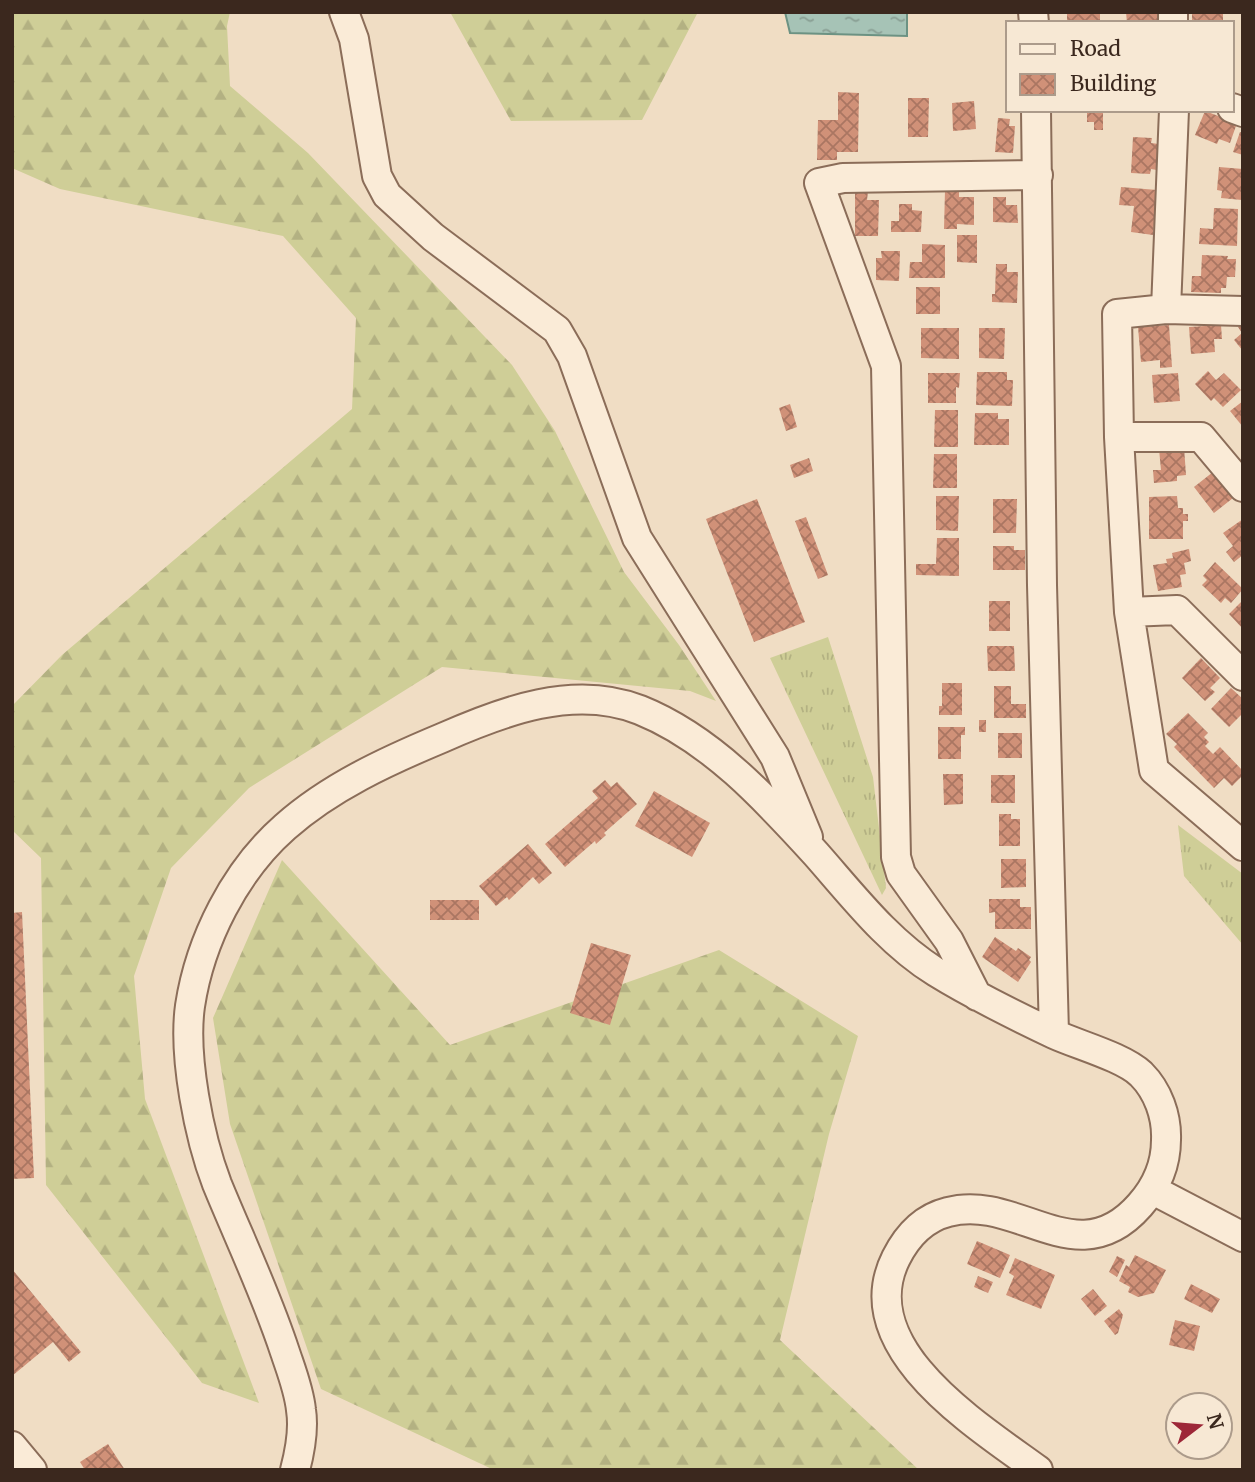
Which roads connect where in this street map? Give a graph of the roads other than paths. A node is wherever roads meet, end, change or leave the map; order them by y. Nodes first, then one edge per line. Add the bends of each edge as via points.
1 (344, 12) edge
2 (1036, 112) edge
3 (1174, 112) edge
4 (1038, 175) junction
5 (1166, 309) junction
6 (1243, 311) edge
7 (1119, 437) junction
8 (1243, 487) edge
9 (1129, 612) junction
10 (1243, 676) edge
11 (1243, 846) edge
12 (814, 852) junction
13 (978, 996) junction
14 (1054, 1034) junction
15 (1153, 1190) junction
16 (1243, 1237) edge
17 (12, 1446) edge
18 (304, 1463) edge
19 (32, 1470) edge
20 (1038, 1470) edge

1 - 12 street via 354,39 377,176 387,195 433,237 557,330 572,356 637,538 775,757
2 - 4 street
3 - 5 street
4 - 13 street via 843,178 819,183 886,366 896,857 901,874 949,941
4 - 14 street via 1042,585
5 - 6 street
5 - 7 street via 1117,314
7 - 8 street via 1200,437
7 - 9 street
9 - 10 street via 1177,610
9 - 11 street via 1154,770
12 - 13 street via 900,946
12 - 18 street via 711,749 634,707 594,700 554,701 498,714 382,764 310,808 281,830 260,855 229,896 209,940 190,1007 188,1037 193,1088 215,1177 272,1311 295,1382 302,1411
13 - 14 street
14 - 15 street via 1132,1067 1157,1092 1167,1138 1161,1174
15 - 16 street
15 - 20 street via 1122,1223 1083,1237 989,1210 953,1210 929,1220 909,1237 894,1261 886,1286 890,1323 910,1362 973,1422
17 - 19 street

